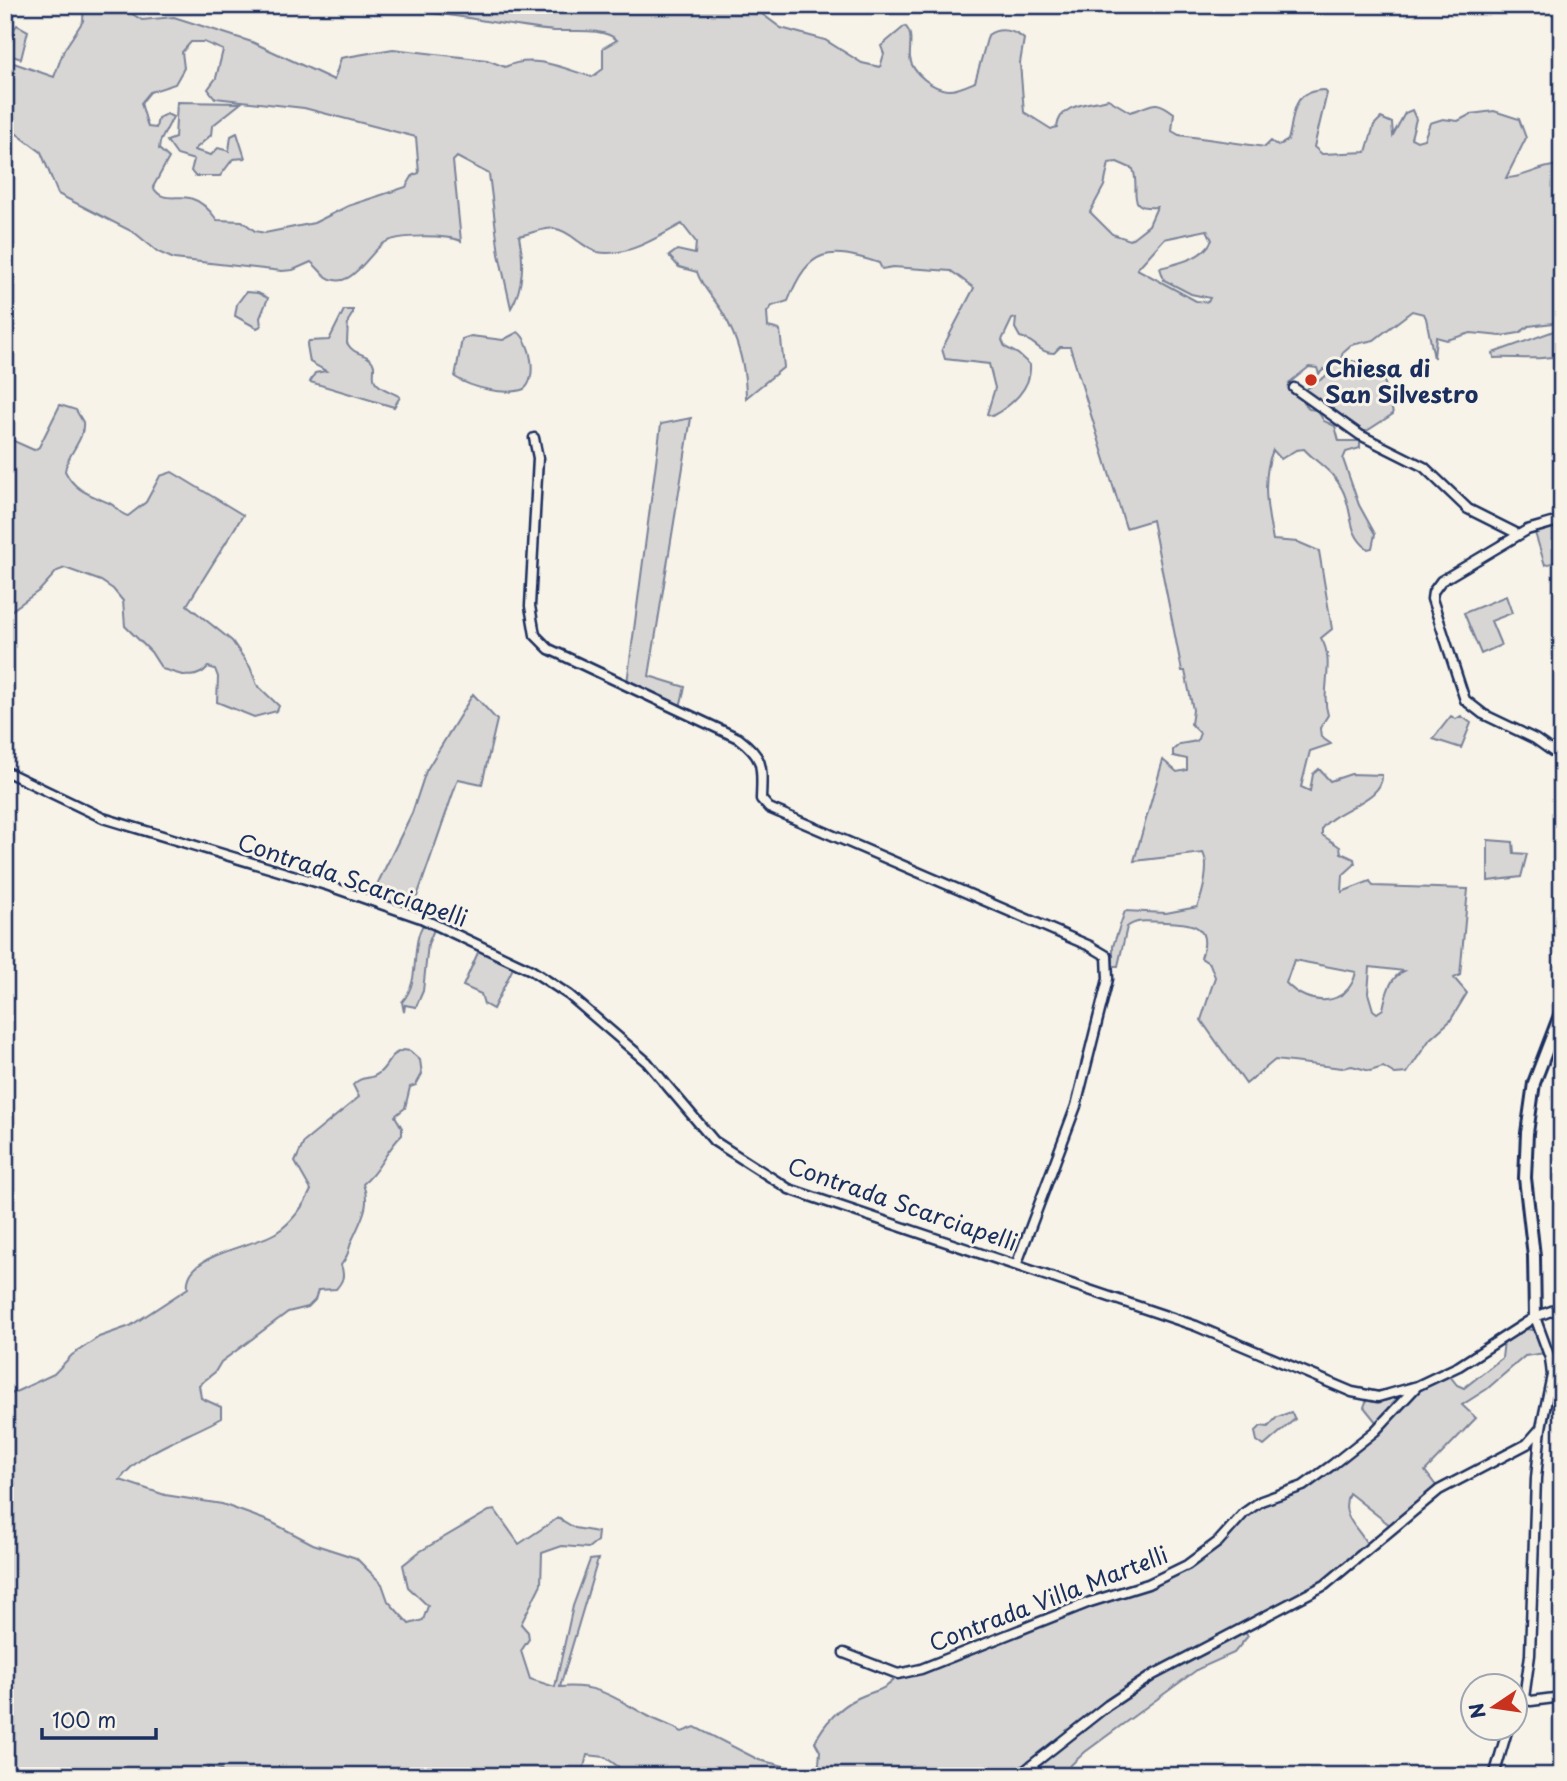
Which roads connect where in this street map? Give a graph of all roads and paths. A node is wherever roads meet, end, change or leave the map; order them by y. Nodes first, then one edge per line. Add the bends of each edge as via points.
1 (1294, 388) dead end
2 (534, 438) dead end
3 (1562, 520) edge
4 (1516, 536) junction
5 (1562, 758) edge
6 (5, 771) edge
7 (1562, 1010) edge
8 (1017, 1263) junction
9 (1562, 1307) edge
10 (1535, 1317) junction
11 (1417, 1387) junction
12 (1541, 1428) junction
13 (844, 1653) dead end
14 (1528, 1672) edge
15 (1562, 1696) edge
16 (1528, 1700) edge
17 (1504, 1742) edge
18 (1018, 1776) edge
19 (1494, 1776) edge

1 - 4 street via 1360,435 1423,467 1468,509
2 - 8 street via 538,458 530,606 535,635 549,649 738,738 756,752 762,766 761,799 769,808 1107,956 1108,979 1076,1107
3 - 4 street
4 - 5 street via 1436,586 1432,606 1465,700
6 - 8 street, Contrada Scarciapelli via 103,818 329,886 445,928 554,983 647,1062 714,1141 789,1189
7 - 10 street via 1534,1083 1527,1133 1525,1178
8 - 11 street, Contrada Scarciapelli via 1196,1326 1352,1392 1378,1396
9 - 10 street, Contrada Villa Martelli
10 - 11 street, Contrada Villa Martelli
10 - 12 street via 1552,1375
11 - 13 street, Contrada Villa Martelli via 1375,1431 1303,1486 1261,1502 1186,1565 1148,1584 921,1669 898,1674
12 - 14 street
12 - 18 street via 1527,1444 1439,1490 1325,1585 1153,1675
15 - 16 street
17 - 19 street

